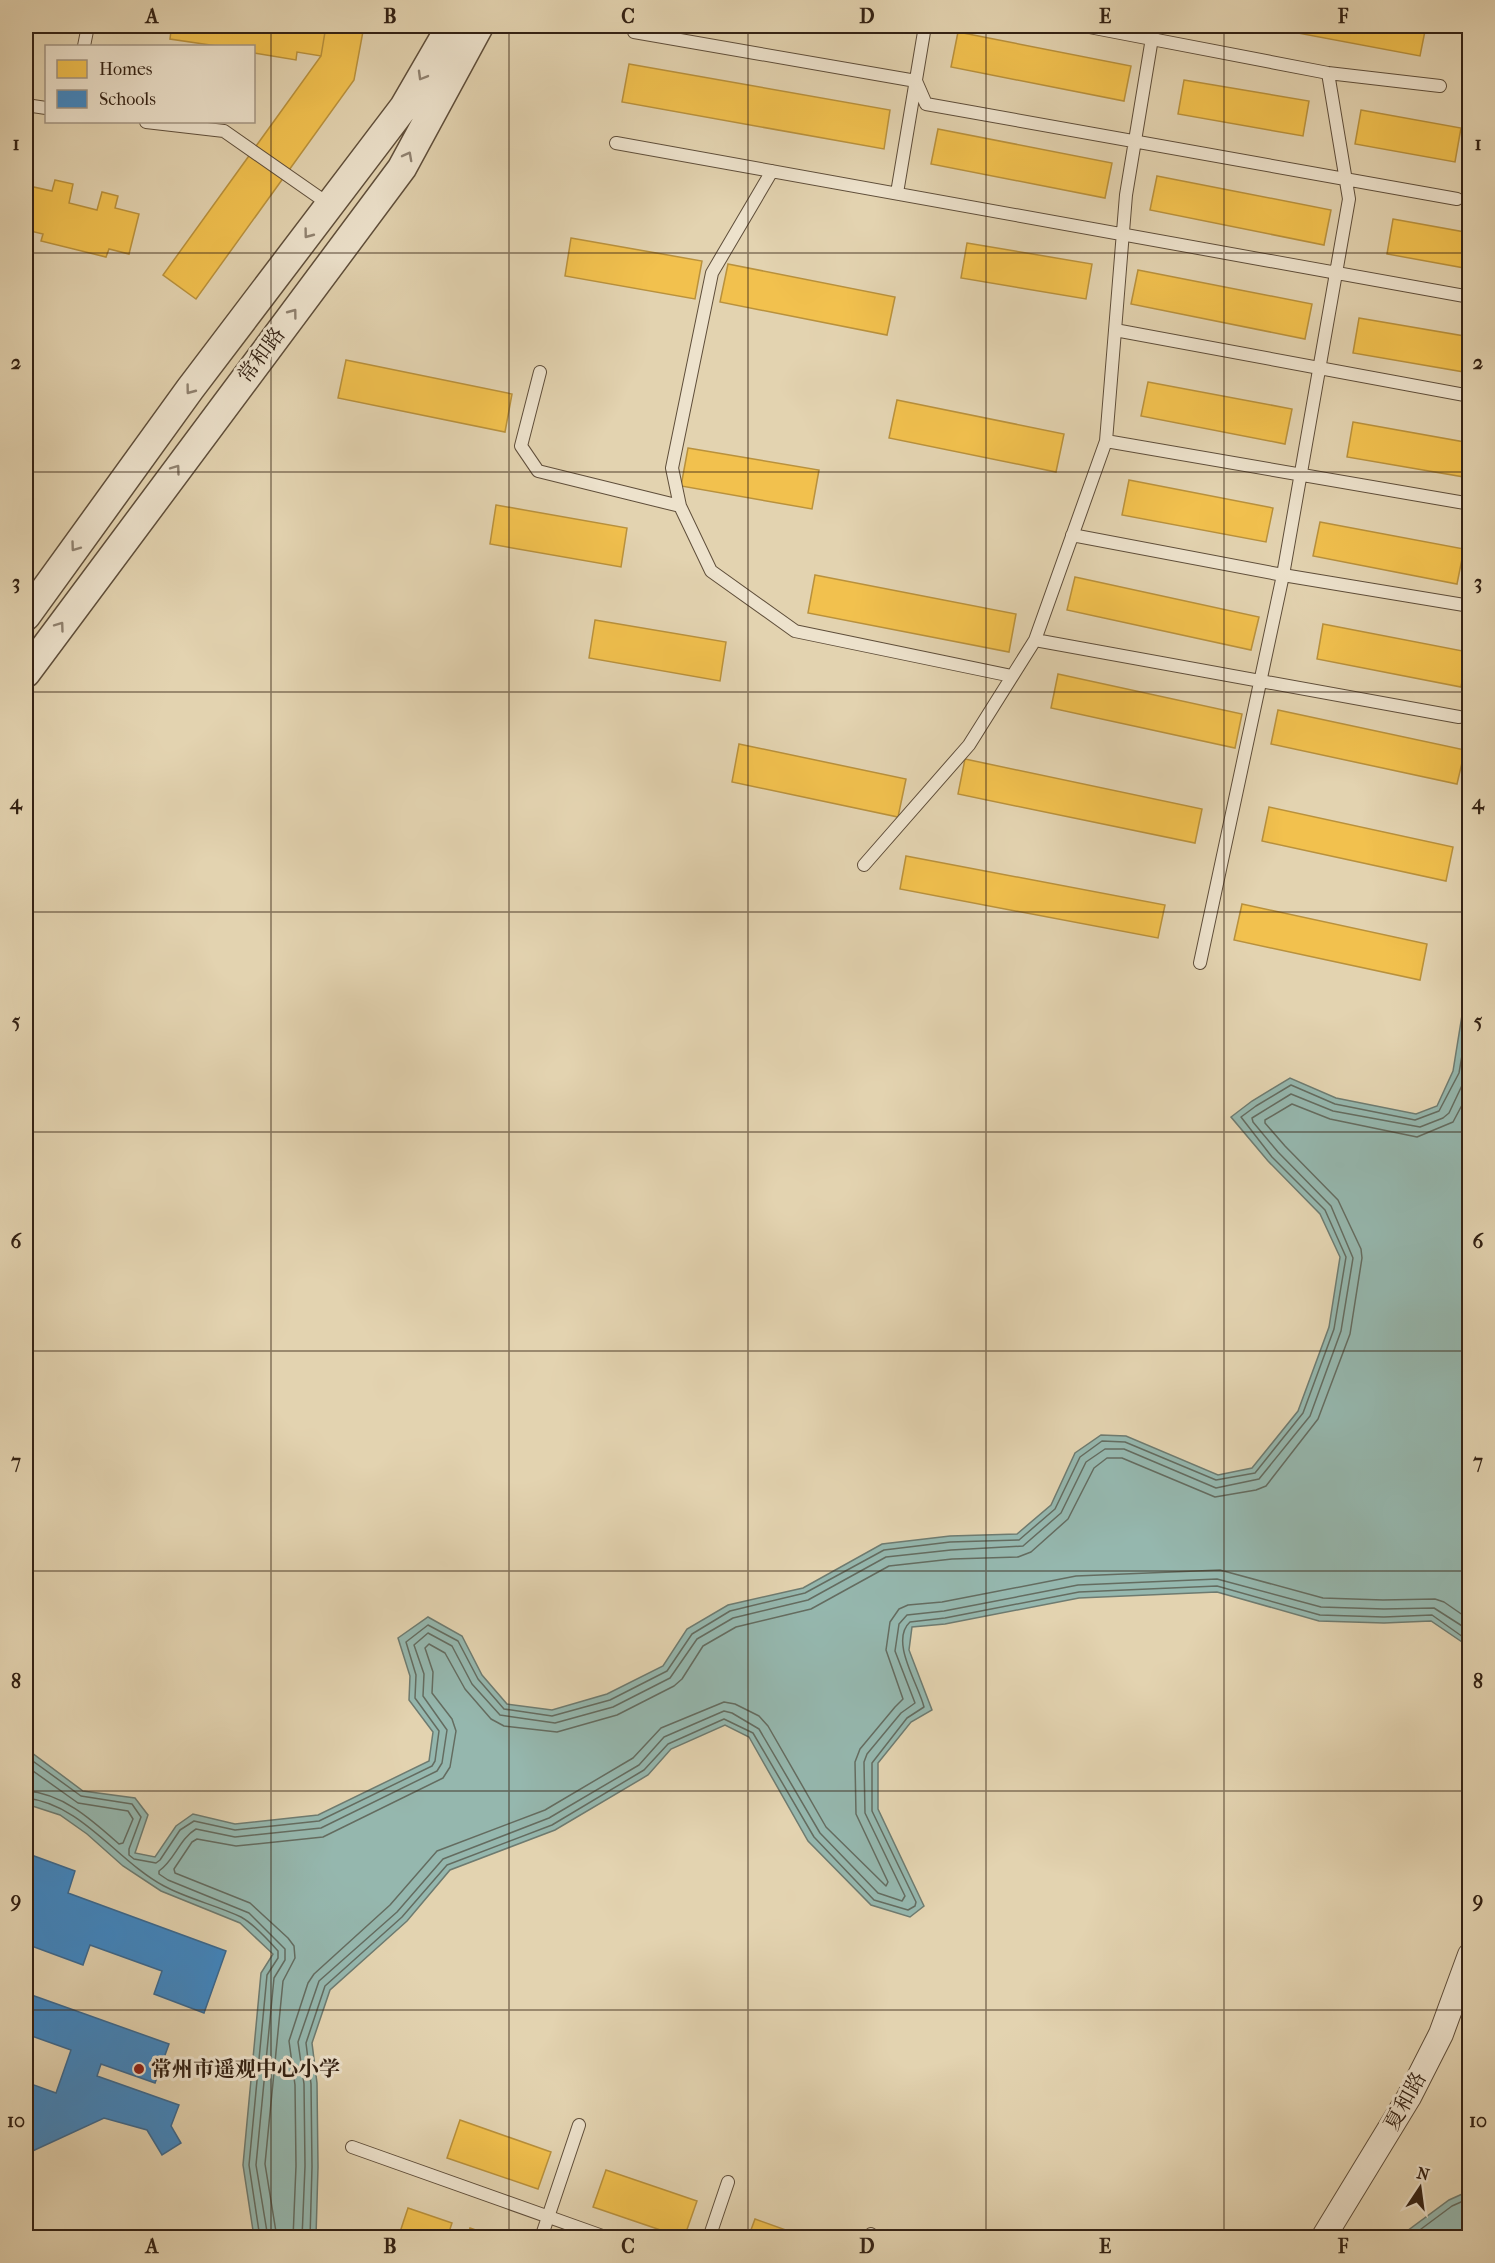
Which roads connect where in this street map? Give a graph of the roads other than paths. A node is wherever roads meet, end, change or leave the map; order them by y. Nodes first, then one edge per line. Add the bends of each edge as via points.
1 (88, 26) edge
2 (451, 26) edge
3 (479, 26) edge
4 (925, 26) edge
5 (1084, 26) edge
6 (1154, 26) edge
7 (634, 32) dead end
8 (1152, 39) junction
9 (84, 45) edge
10 (1328, 73) junction
11 (916, 81) junction
12 (1440, 86) dead end
13 (26, 105) edge
14 (45, 108) edge
15 (155, 123) edge
16 (1135, 141) junction
17 (616, 143) dead end
18 (772, 171) junction
19 (1346, 179) junction
20 (897, 193) junction
21 (1457, 199) dead end
22 (330, 205) junction
23 (1123, 234) junction
24 (1336, 272) junction
25 (1470, 297) edge
26 (1115, 330) junction
27 (1320, 368) junction
28 (540, 372) dead end
29 (1470, 396) edge
30 (1106, 441) junction
31 (1301, 474) junction
32 (1465, 503) dead end
33 (680, 506) junction
34 (1072, 535) junction
35 (1283, 575) junction
36 (1470, 606) edge
37 (26, 616) edge
38 (1035, 640) junction
39 (26, 673) edge
40 (1012, 676) junction
41 (1260, 681) junction
42 (1459, 717) dead end
43 (864, 865) dead end
44 (1200, 963) dead end
45 (1470, 1955) edge
46 (579, 2125) dead end
47 (352, 2147) dead end
48 (728, 2182) dead end
49 (548, 2216) junction
50 (541, 2238) edge
51 (608, 2238) edge
52 (709, 2238) edge
53 (1323, 2238) edge

1 - 9 lane
2 -> 22 street, 常和路 via 404,107
39 -> 3 street, 常和路 via 402,168
4 - 11 lane
5 - 8 lane
6 - 8 lane
7 - 11 lane
8 - 10 lane
8 - 16 lane
10 - 12 lane
10 - 19 lane
11 - 16 lane via 926,104
11 - 20 lane
13 - 14 lane
15 - 22 lane via 225,131
16 - 19 lane
16 - 23 lane
17 - 18 lane
18 - 20 lane
18 - 33 lane via 712,273 672,468
19 - 21 lane
19 - 24 lane via 1349,199
20 - 23 lane
22 -> 37 street, 常和路 via 190,389
23 - 24 lane
23 - 26 lane
24 - 25 lane
24 - 27 lane
26 - 27 lane
26 - 30 lane
27 - 29 lane
27 - 31 lane
28 - 33 lane via 521,446 538,471
30 - 31 lane
30 - 34 lane
31 - 32 lane
31 - 35 lane
33 - 40 lane via 711,571 795,631
34 - 35 lane
34 - 38 lane
35 - 36 lane
35 - 41 lane
38 - 40 lane
38 - 41 lane
40 - 43 lane via 969,745
41 - 42 lane
41 - 44 lane
45 - 53 street, 夏和路 via 1441,2034 1409,2097
46 - 49 lane
47 - 49 lane
48 - 52 lane
49 - 50 lane
49 - 51 lane

